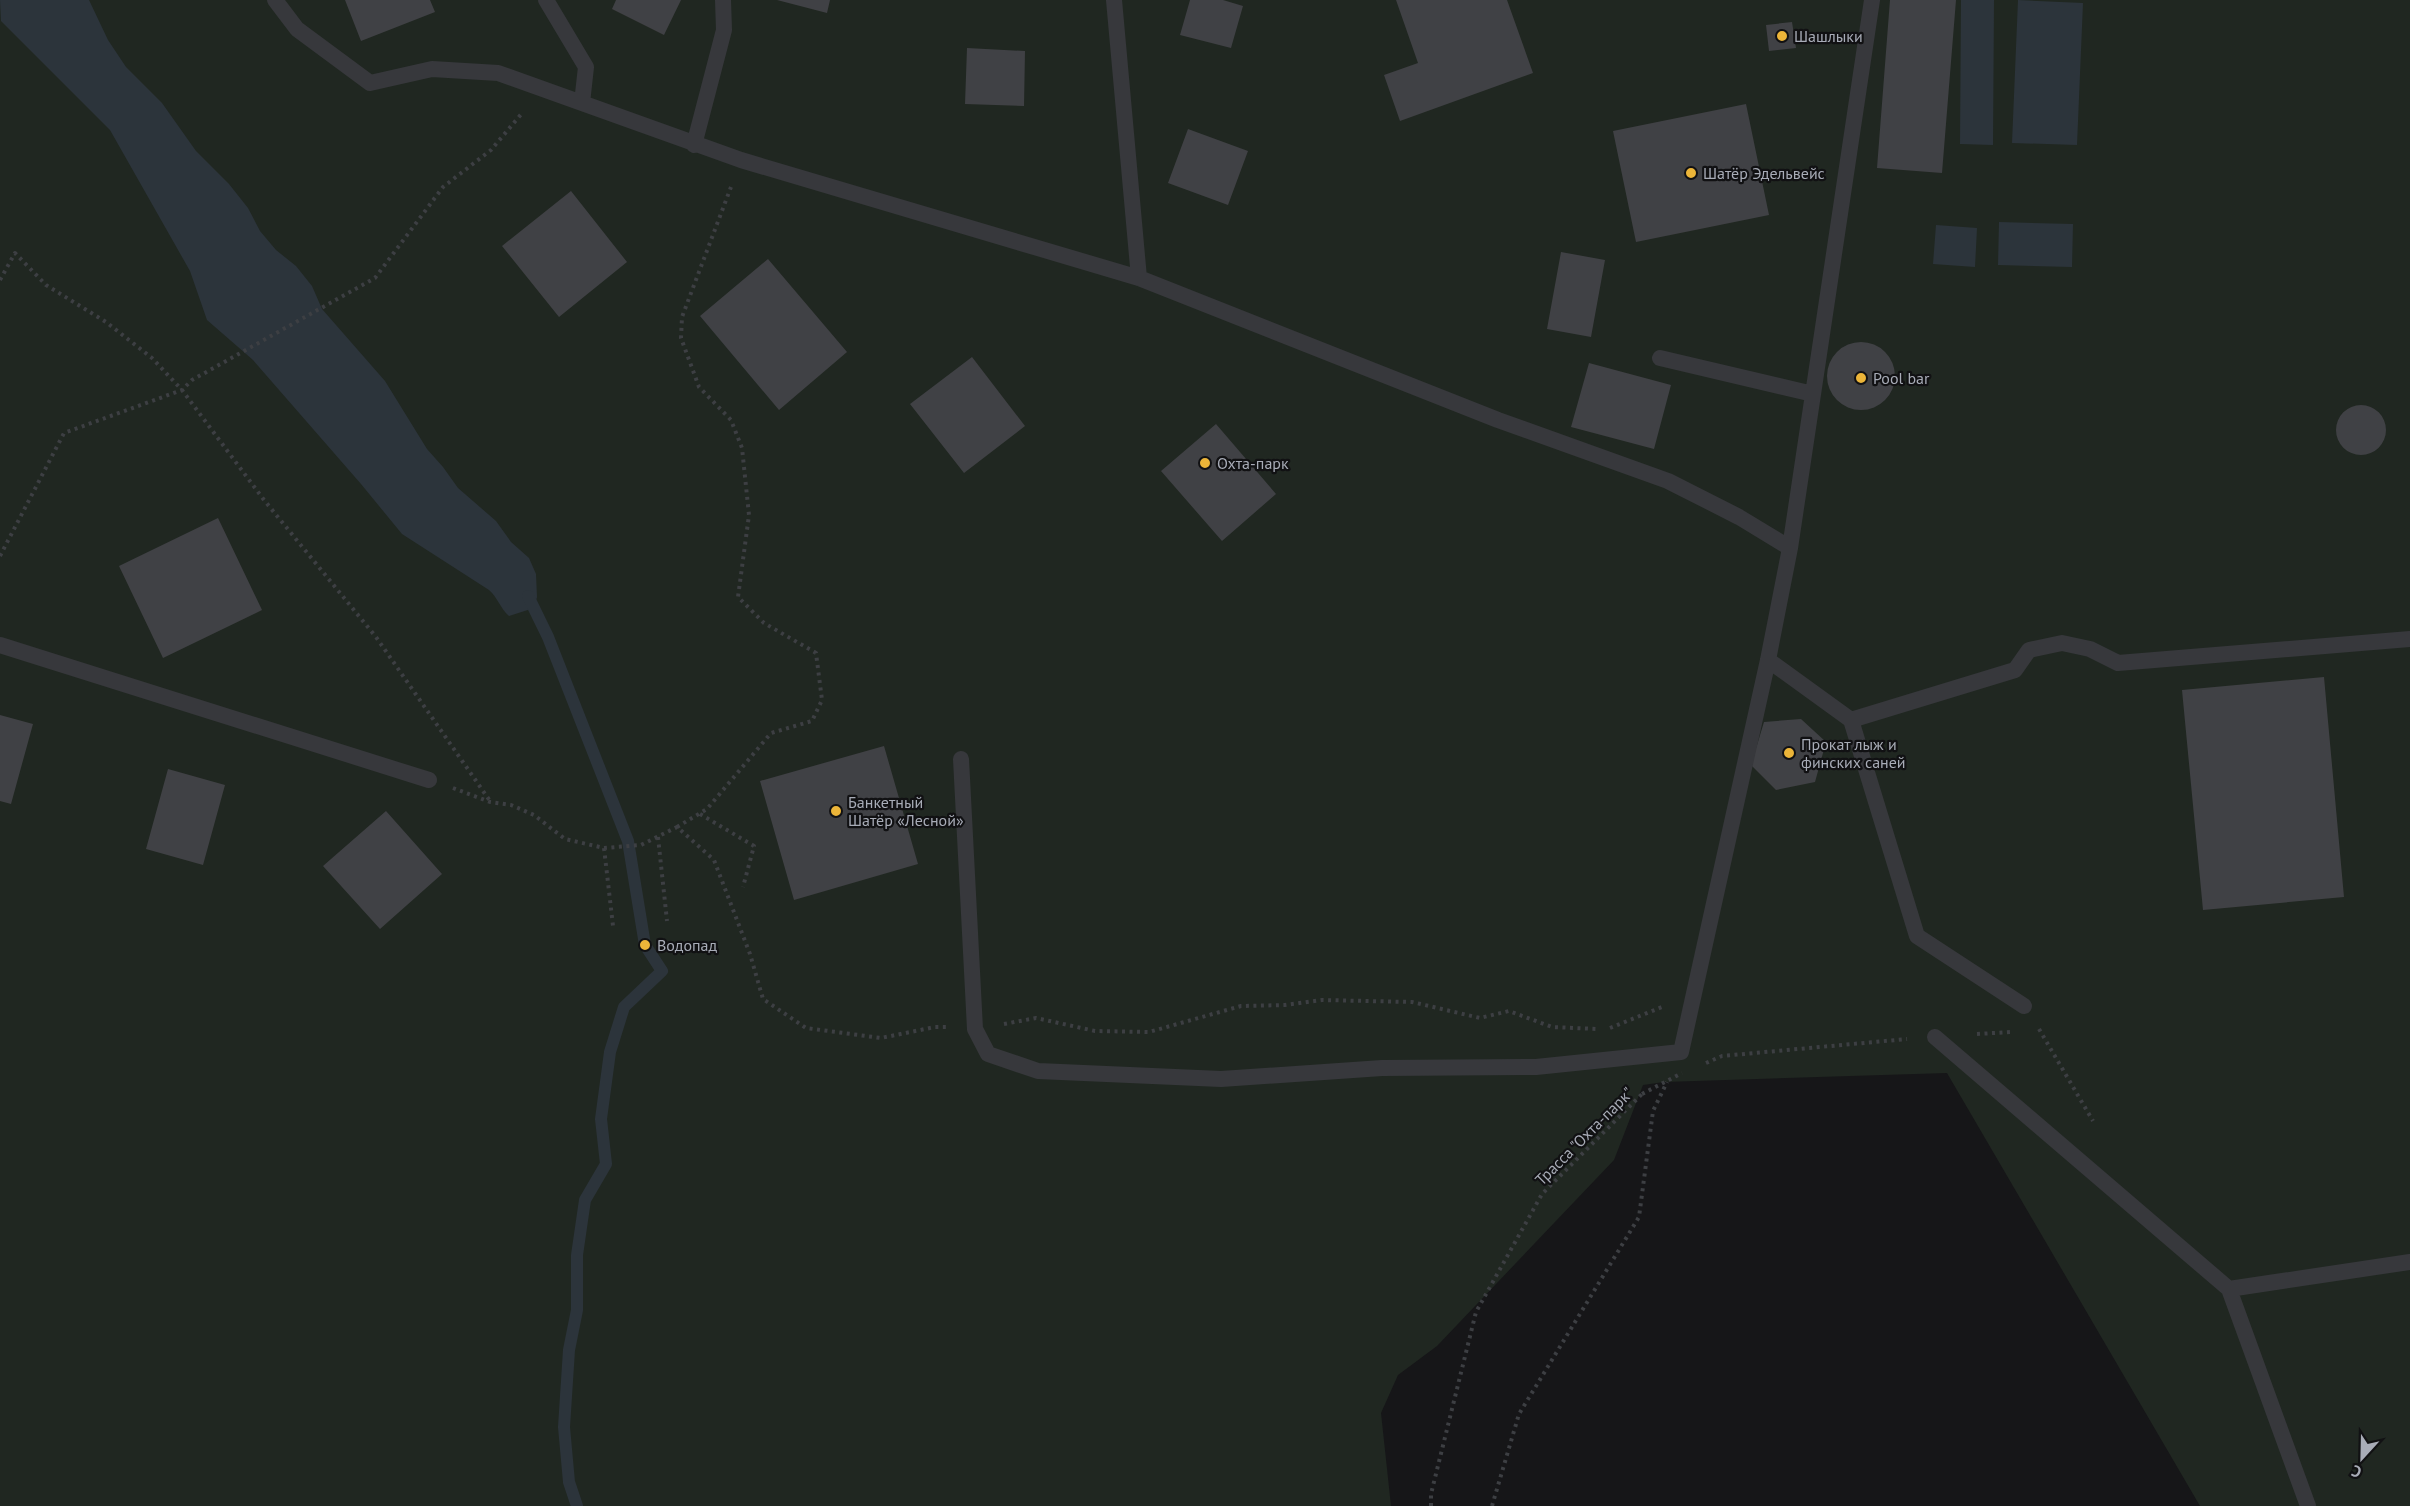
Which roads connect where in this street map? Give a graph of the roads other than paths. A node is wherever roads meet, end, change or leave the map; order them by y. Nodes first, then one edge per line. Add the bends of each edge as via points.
1 (275, 0) edge
2 (546, 0) edge
3 (723, 0) edge
4 (1114, 0) edge
5 (1872, 0) edge
6 (582, 104) junction
7 (694, 145) junction
8 (1139, 278) junction
9 (1660, 358) dead end
10 (1813, 394) junction
11 (1790, 548) junction
12 (2410, 639) edge
13 (0, 645) edge
14 (1768, 660) junction
15 (1851, 720) junction
16 (961, 759) dead end
17 (429, 780) road end
18 (2024, 1006) road end
19 (1935, 1037) road end
20 (2410, 1262) edge
21 (2229, 1289) junction
22 (2308, 1506) edge

1 - 6 lane via 297,29 370,83 432,69 498,73
2 - 6 lane via 586,67
3 - 7 lane via 724,30
4 - 8 lane
5 - 10 lane
6 - 7 lane
7 - 8 lane
8 - 11 lane via 1498,420 1668,481
9 - 10 lane
10 - 11 lane
11 - 14 lane
12 - 15 lane via 2118,663 2090,649 2062,643 2029,650 2015,670
13 - 17 lane
14 - 15 lane
14 - 16 lane via 1681,1052 1536,1067 1382,1068 1221,1079 1038,1071 987,1054 975,1029
15 - 18 lane via 1917,936
19 - 21 lane
20 - 21 lane
21 - 22 lane

